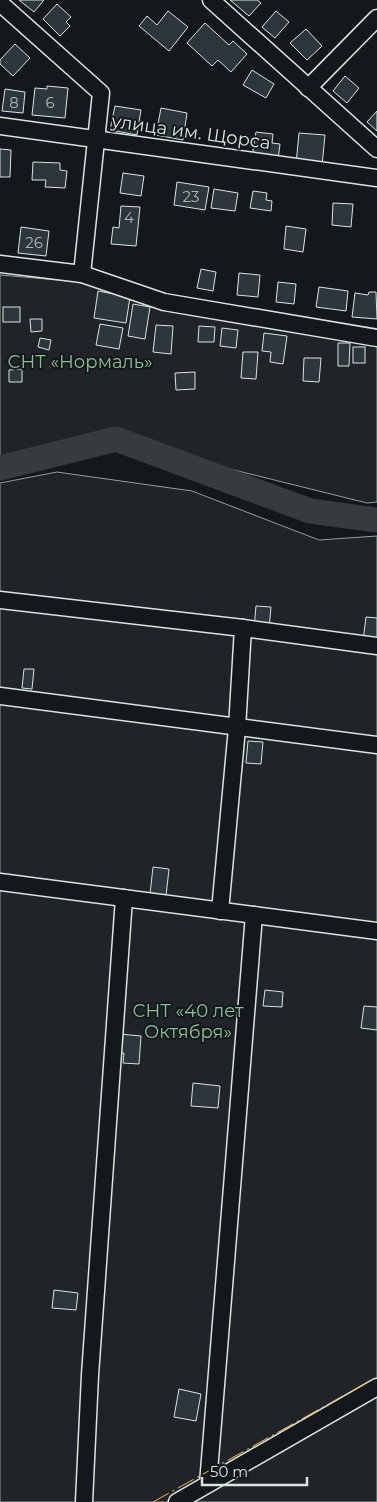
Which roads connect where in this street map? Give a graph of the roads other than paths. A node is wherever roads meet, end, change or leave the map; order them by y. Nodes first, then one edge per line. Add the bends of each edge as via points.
1 (211, 0) edge
2 (0, 3) edge
3 (377, 18) edge
4 (308, 88) junction
5 (0, 126) edge
6 (96, 139) junction
7 (377, 149) edge
8 (377, 178) edge
9 (0, 264) edge
10 (82, 274) junction
11 (377, 338) edge
12 (0, 600) edge
13 (243, 628) junction
14 (377, 646) edge
15 (0, 696) edge
16 (237, 728) junction
17 (377, 745) edge
18 (0, 882) edge
19 (124, 898) junction
20 (220, 911) junction
21 (254, 915) junction
22 (377, 931) edge
23 (377, 1387) edge
24 (208, 1484) junction
25 (84, 1502) edge
26 (177, 1502) edge

1 - 4 street
2 - 6 street via 100,93
3 - 4 street
4 - 7 street
5 - 6 street, улица им. Щорса
6 - 8 street, улица им. Щорса
6 - 10 street
9 - 10 street
10 - 11 street via 164,302
12 - 13 street
13 - 14 street
13 - 16 street
15 - 16 street
16 - 17 street
16 - 20 street
18 - 19 street
19 - 20 street
19 - 25 street
20 - 21 street
21 - 22 street
21 - 24 street
23 - 24 street
24 - 26 street

